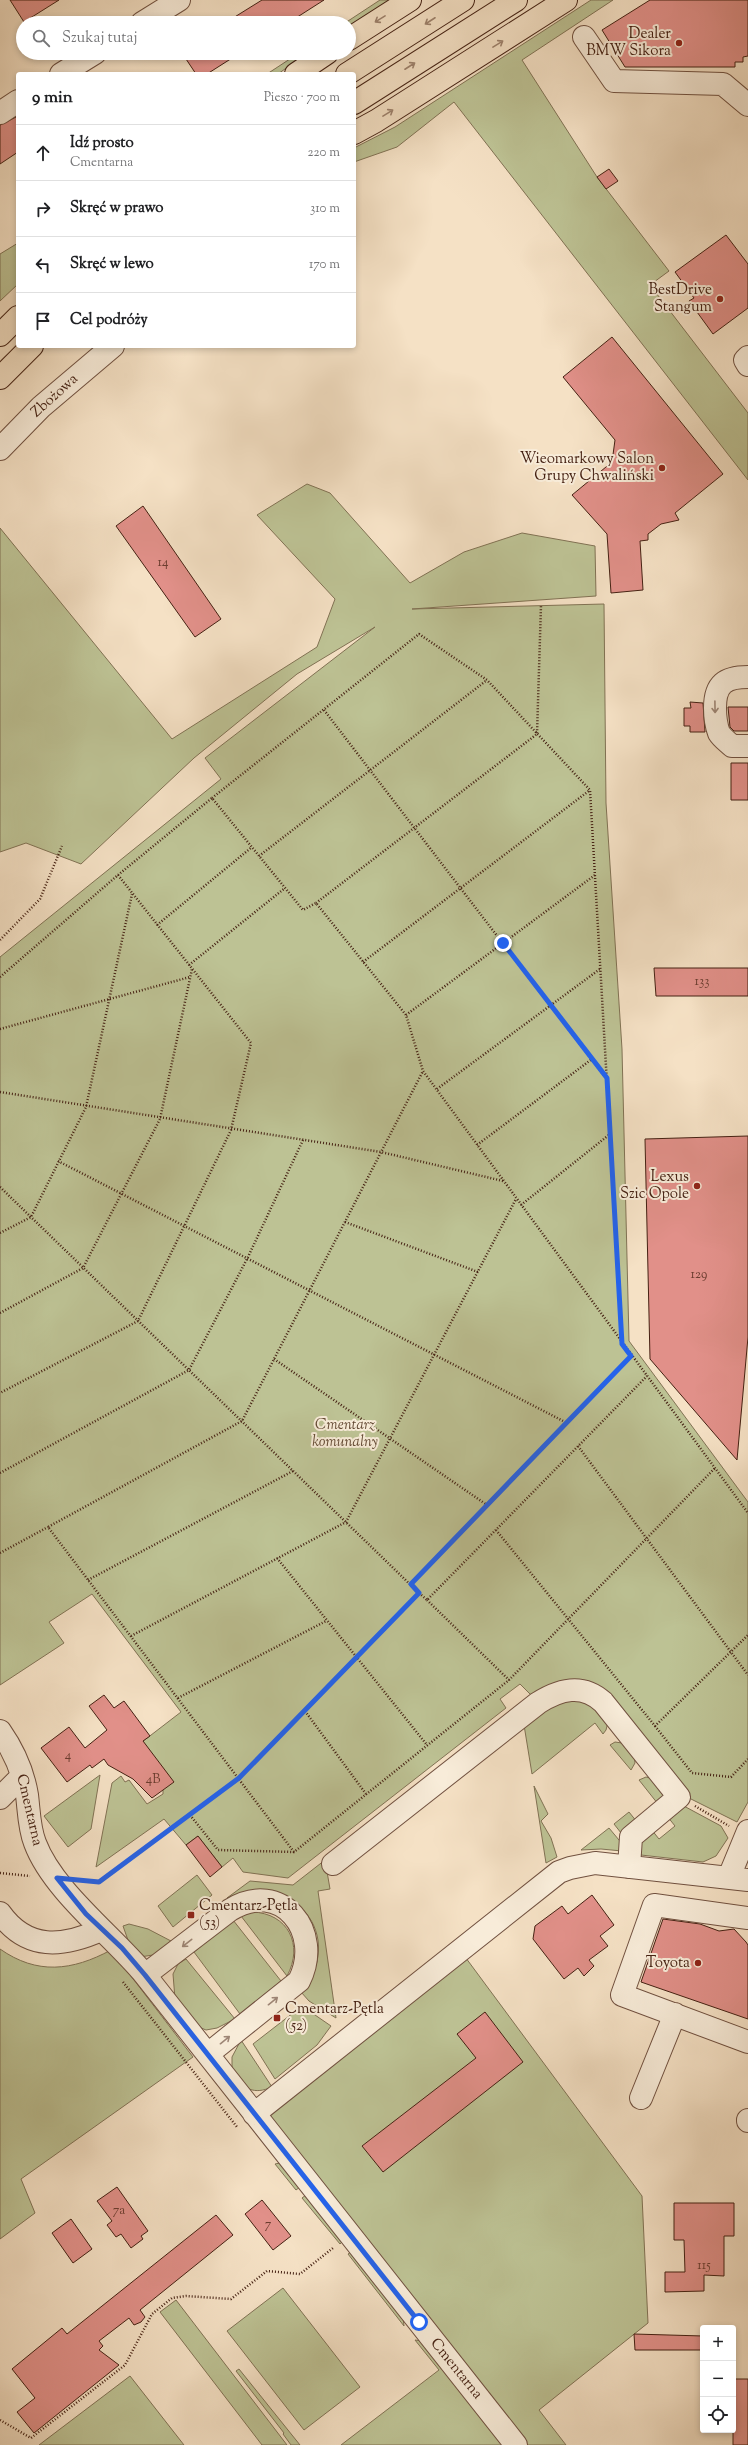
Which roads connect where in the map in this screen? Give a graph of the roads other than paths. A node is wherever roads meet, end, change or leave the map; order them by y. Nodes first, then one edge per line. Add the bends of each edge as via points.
1 (180, 0) edge
2 (410, 0) edge
3 (463, 0) edge
4 (516, 0) edge
5 (566, 0) edge
6 (154, 16) edge
7 (356, 35) edge
8 (584, 37) dead end
9 (84, 60) edge
10 (317, 60) edge
11 (64, 72) edge
12 (299, 72) edge
13 (350, 72) edge
14 (16, 102) edge
15 (356, 102) edge
16 (748, 105) edge
17 (0, 113) edge
18 (356, 132) edge
19 (16, 319) edge
20 (0, 335) edge
21 (30, 348) edge
22 (111, 348) edge
23 (748, 357) edge
24 (748, 365) edge
25 (0, 378) edge
26 (0, 449) edge
27 (748, 677) edge
28 (748, 746) edge
29 (0, 1732) edge
30 (22, 1776) junction
31 (0, 1798) edge
32 (741, 1830) edge
33 (333, 1864) dead end
34 (629, 1867) junction
35 (738, 1878) edge
36 (0, 1912) edge
37 (748, 1918) edge
38 (101, 1930) junction
39 (145, 1975) junction
40 (675, 2014) junction
41 (748, 2042) edge
42 (208, 2054) junction
43 (641, 2098) dead end
44 (254, 2114) junction
45 (516, 2445) edge

1 - 6 street
2 -> 7 main road
3 -> 13 main road
15 -> 4 main road
18 -> 5 main road
8 - 16 street via 614,81 723,84
9 - 11 street
10 - 12 main road
14 - 17 street
19 - 20 main road
21 - 25 main road
22 - 26 street, Zbożowa via 41,407
23 - 24 street via 744,360
27 -> 28 street via 738,677 724,682 715,693 716,721 720,734 732,746
29 - 30 street, Cmentarna via 12,1748
30 - 31 street
30 - 38 street, Cmentarna via 35,1843 57,1878
32 - 35 street
33 - 34 street via 538,1703 566,1690 587,1691 603,1702 679,1797 631,1837
34 - 35 street
34 - 44 street via 595,1863 559,1872
36 - 38 street via 15,1930 32,1940 47,1943 84,1937
37 - 40 street via 654,1905 622,1995
38 - 39 street, Cmentarna via 122,1948
39 - 42 street, Cmentarna
42 -> 39 street via 299,1981 304,1971 306,1936 292,1912 265,1900 243,1902
40 - 41 street
40 - 43 street
42 - 44 street, Cmentarna
44 - 45 street, Cmentarna

